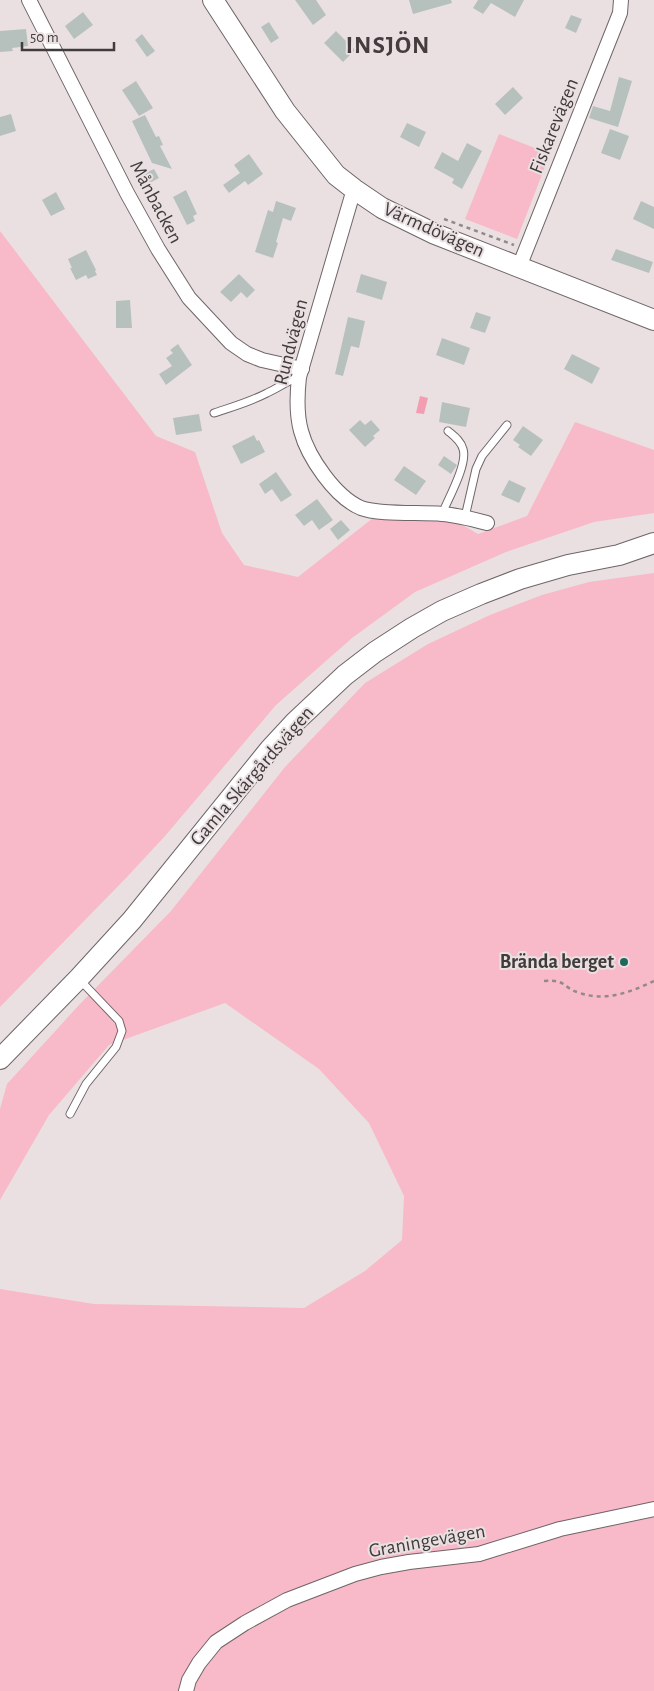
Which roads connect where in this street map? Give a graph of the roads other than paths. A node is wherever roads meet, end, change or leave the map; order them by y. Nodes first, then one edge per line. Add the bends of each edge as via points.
1 (29, 0) edge
2 (213, 0) edge
3 (621, 0) edge
4 (354, 189) junction
5 (523, 259) junction
6 (654, 320) edge
7 (300, 373) junction
8 (214, 413) dead end
9 (507, 425) dead end
10 (448, 431) dead end
11 (442, 514) junction
12 (465, 517) junction
13 (487, 523) dead end
14 (654, 543) edge
15 (654, 554) edge
16 (619, 555) junction
17 (79, 978) junction
18 (0, 1059) edge
19 (70, 1114) dead end
20 (654, 1509) edge
21 (186, 1691) edge

1 - 7 street, Månbacken via 127,193 189,298 231,343 247,354
2 - 4 main road, Värmdövägen via 285,112 336,174
3 - 5 street, Fiskarevägen via 620,13
4 - 5 main road, Värmdövägen via 404,220
4 - 7 street, Rundvägen
5 - 6 main road, Värmdövägen
7 - 8 lane via 268,393
7 - 11 street, Rundvägen via 297,406 301,430 311,454 332,484 361,508
9 - 12 lane via 482,456
10 - 11 lane via 464,450 465,460
11 - 12 street, Rundvägen
12 - 13 street, Rundvägen
14 - 16 main road, Gamla Skärgårdsvägen
15 - 16 main road, Gamla Skärgårdsvägen
16 - 17 main road, Gamla Skärgårdsvägen via 568,565 481,594 412,628 345,674 270,749 132,920
17 - 18 main road, Gamla Skärgårdsvägen
17 - 19 lane via 120,1021 122,1031 116,1047 86,1084
20 - 21 street, Graningevägen via 560,1530 479,1554 381,1567 287,1600 216,1642 199,1663

